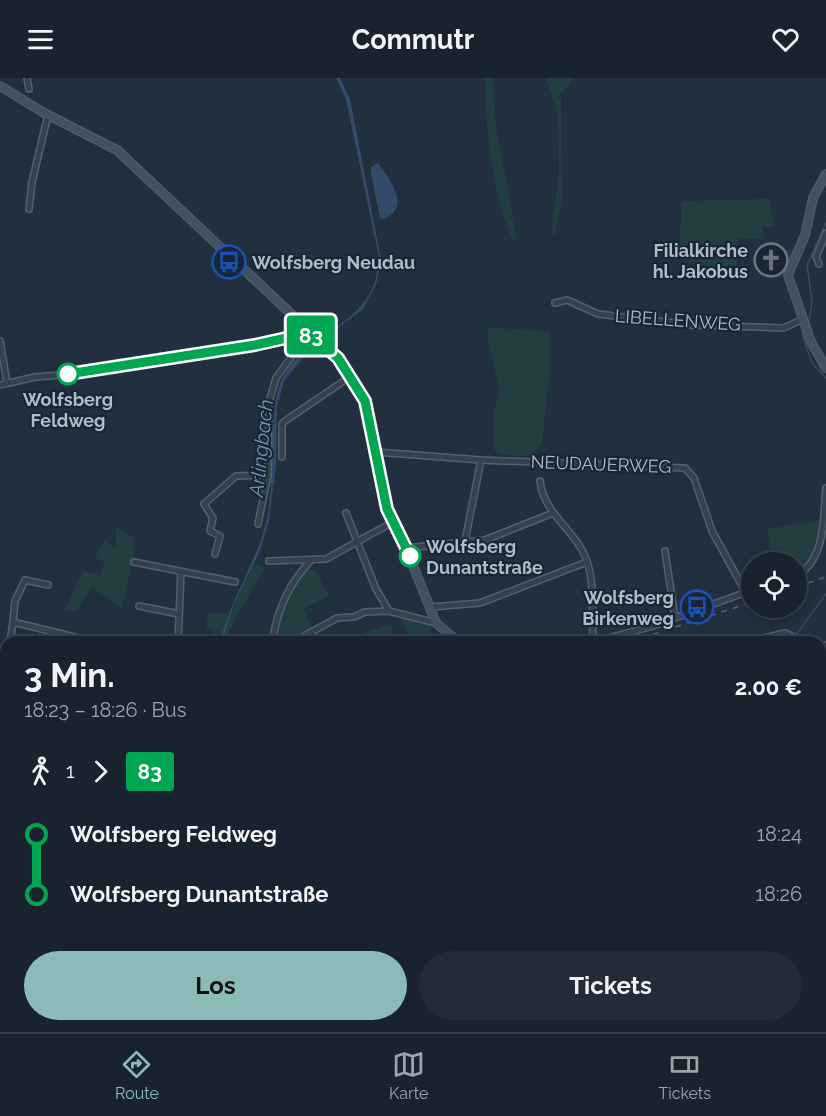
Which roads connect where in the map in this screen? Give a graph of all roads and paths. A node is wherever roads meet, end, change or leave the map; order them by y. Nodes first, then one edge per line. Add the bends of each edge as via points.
1 (27, 78) edge
2 (0, 86) edge
3 (29, 89) dead end
4 (48, 115) junction
5 (826, 174) edge
6 (29, 209) dead end
7 (826, 233) edge
8 (819, 264) dead end
9 (555, 303) dead end
10 (804, 324) junction
11 (310, 335) junction
12 (0, 341) edge
13 (826, 368) edge
14 (351, 376) junction
15 (7, 383) junction
16 (0, 385) edge
17 (376, 452) junction
18 (282, 457) dead end
19 (481, 460) junction
20 (268, 475) junction
21 (540, 481) dead end
22 (826, 488) edge
23 (346, 513) dead end
24 (553, 513) junction
25 (393, 522) junction
26 (258, 524) dead end
27 (465, 541) junction
28 (357, 542) junction
29 (406, 548) junction
30 (665, 551) dead end
31 (215, 554) dead end
32 (311, 560) junction
33 (269, 561) dead end
34 (134, 562) dead end
35 (587, 562) junction
36 (807, 570) edge
37 (181, 572) junction
38 (741, 579) edge
39 (236, 582) dead end
40 (48, 585) dead end
41 (741, 594) edge
42 (139, 606) dead end
43 (431, 608) junction
44 (389, 611) junction
45 (178, 614) junction
46 (675, 618) junction
47 (13, 622) junction
48 (436, 623) junction
49 (11, 636) edge
50 (70, 636) edge
51 (178, 636) edge
52 (273, 636) edge
53 (306, 636) edge
54 (451, 636) edge
55 (592, 636) edge
56 (613, 636) edge
57 (768, 636) edge
58 (794, 636) edge

1 - 3 street
2 - 4 main road
4 - 6 street via 30,188
4 - 11 main road via 117,150
5 - 10 main road via 813,198 805,235 788,275
7 - 8 street via 816,257
9 - 10 street, LIBELLENWEG via 567,300 597,314 691,325 784,328
10 - 13 main road
11 - 14 main road
11 - 15 street
11 - 20 street via 276,378 269,402
12 - 15 street
14 - 17 main road via 365,401
14 - 18 street via 282,424
15 - 16 street
17 - 19 street, NEUDAUERWEG
17 - 25 main road via 383,497
19 - 27 street
19 - 38 street, NEUDAUERWEG via 685,468 694,478 712,531
20 - 26 street
20 - 31 street via 236,476 204,504 213,518 210,531 220,536
21 - 24 street via 542,495
22 - 36 street via 818,553
23 - 28 street
24 - 27 street via 485,540
24 - 35 street
25 - 28 street
25 - 29 main road
27 - 29 street
28 - 32 street via 326,559
28 - 44 street
29 - 43 main road
30 - 46 street
32 - 33 street
32 - 52 street via 287,591
34 - 37 street
35 - 43 street via 480,603
35 - 55 street
37 - 39 street
37 - 45 street
40 - 47 street via 25,580 15,602
41 - 46 street
42 - 45 street
43 - 48 main road
44 - 48 street
44 - 53 street via 337,618
45 - 51 street
46 - 56 street
47 - 49 street
47 - 50 street
48 - 54 main road
57 - 58 street

